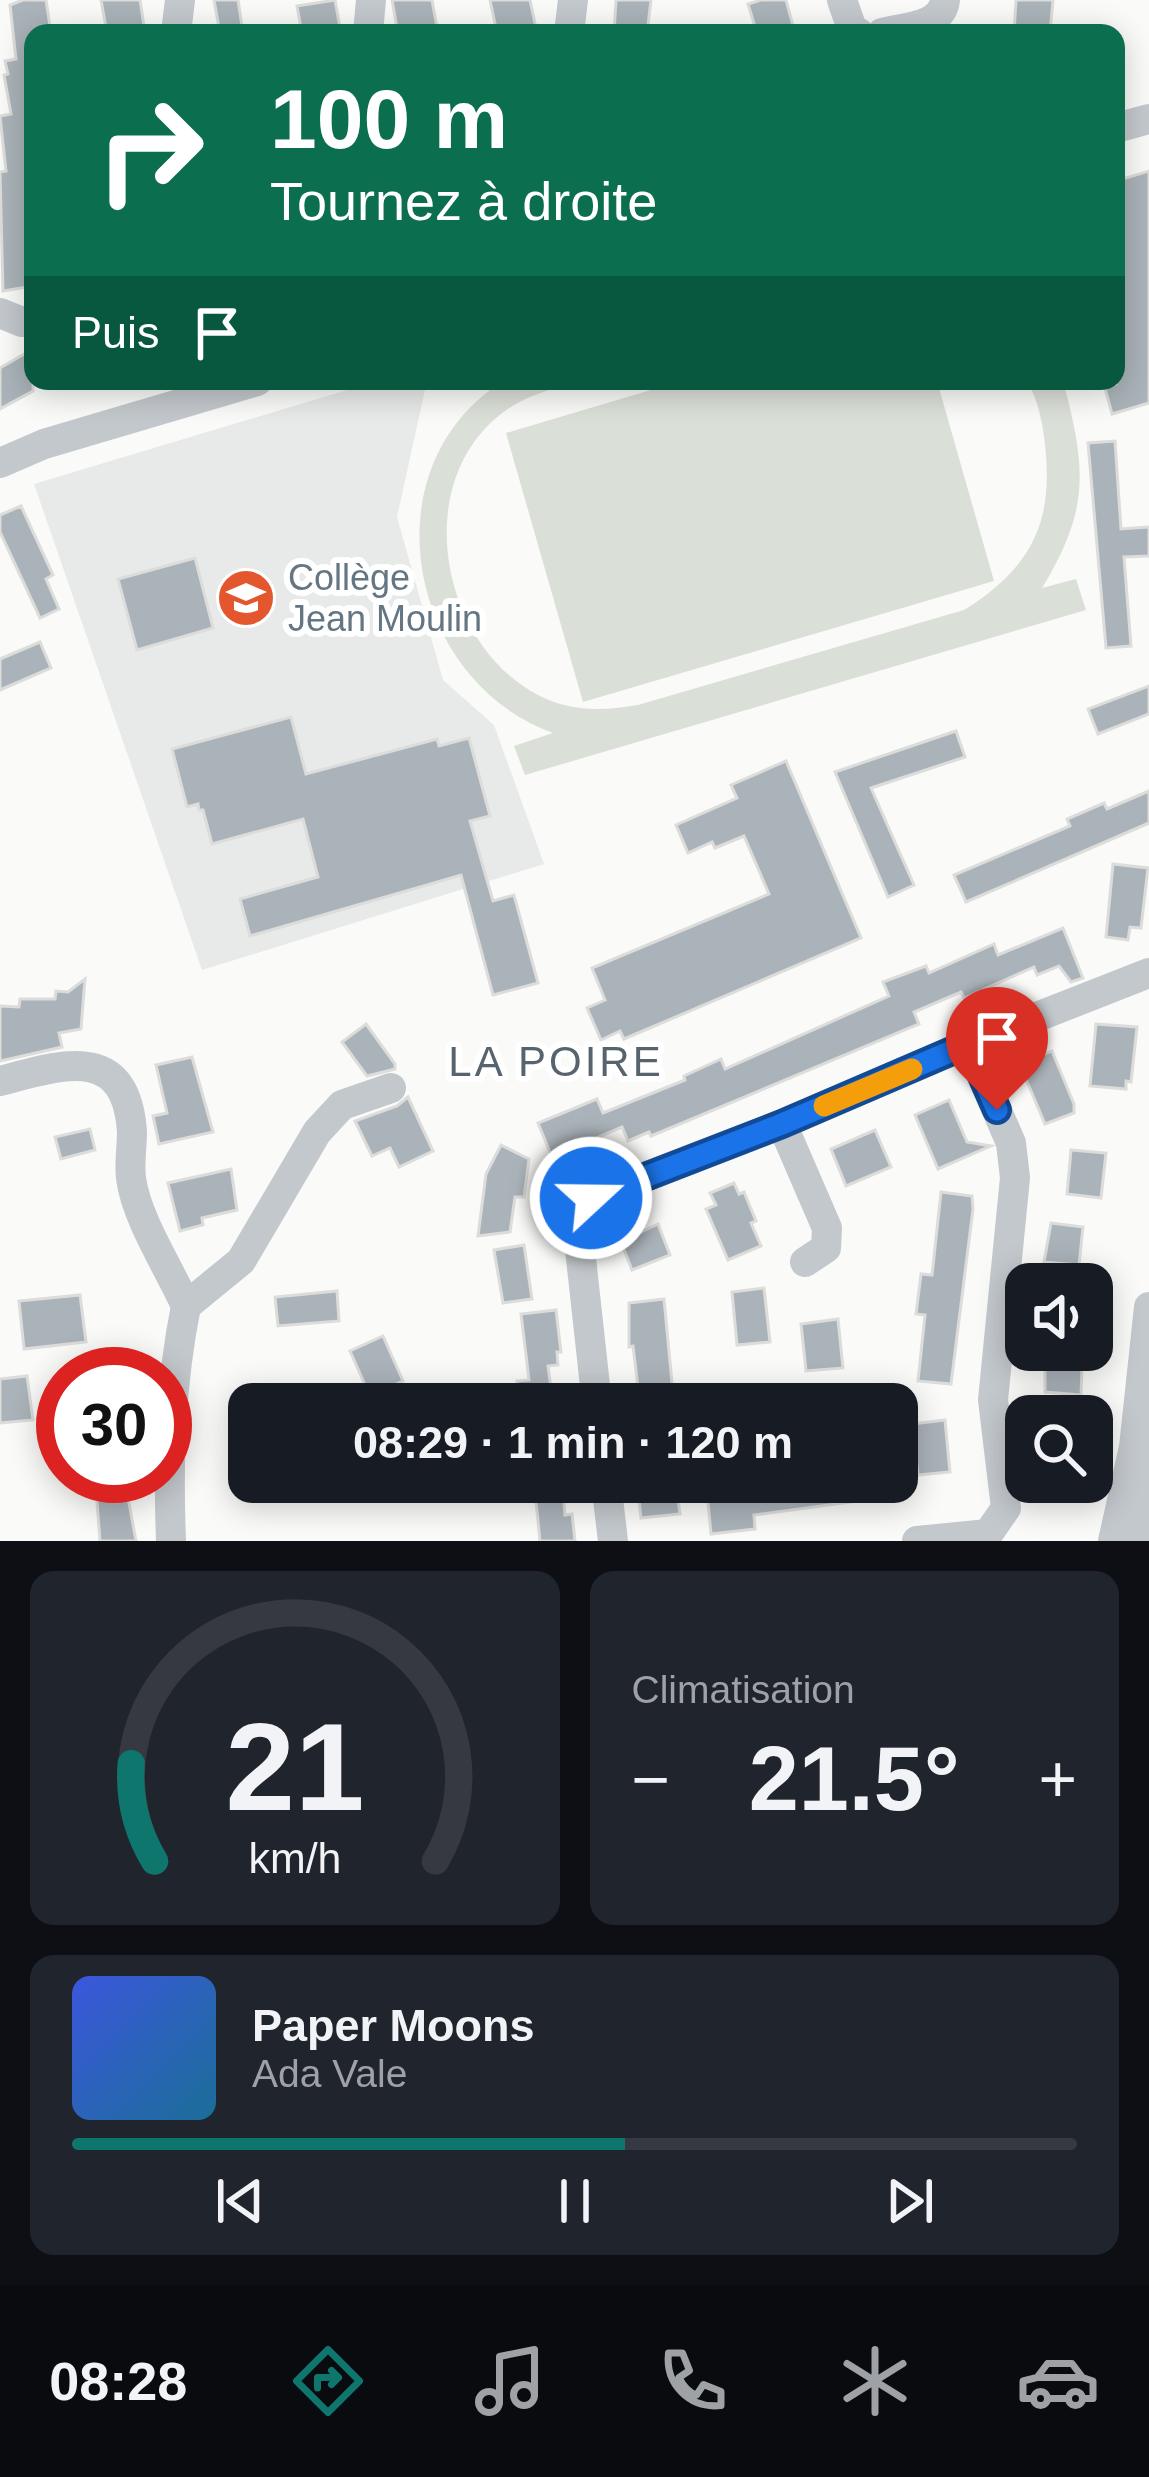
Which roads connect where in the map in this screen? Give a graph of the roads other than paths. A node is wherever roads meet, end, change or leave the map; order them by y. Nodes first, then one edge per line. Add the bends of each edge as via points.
1 (945, 0) edge
2 (919, 24) edge
3 (227, 390) edge
4 (0, 463) edge
5 (1149, 973) edge
6 (968, 1044) junction
7 (0, 1081) edge
8 (391, 1088) dead end
9 (782, 1124) junction
10 (805, 1262) dead end
11 (186, 1306) junction
12 (1149, 1307) edge
13 (596, 1383) edge
14 (1145, 1386) edge
15 (1149, 1445) edge
16 (609, 1503) edge
17 (171, 1541) edge
18 (613, 1541) edge
19 (917, 1541) edge
20 (1113, 1541) edge
21 (1139, 1541) edge

1 - 2 street via 935,20
3 - 4 street
5 - 6 street
6 - 9 street
6 - 19 street via 1012,1143 1015,1178 993,1400 1006,1508 988,1534
7 - 11 street via 70,1063 104,1070 119,1084 141,1215
8 - 11 street via 342,1105 317,1132 241,1261
9 - 10 street via 827,1228 826,1248
9 - 13 street via 591,1198 577,1222
11 - 17 street via 167,1452
12 - 14 street
14 - 20 street
15 - 21 street
16 - 18 street

